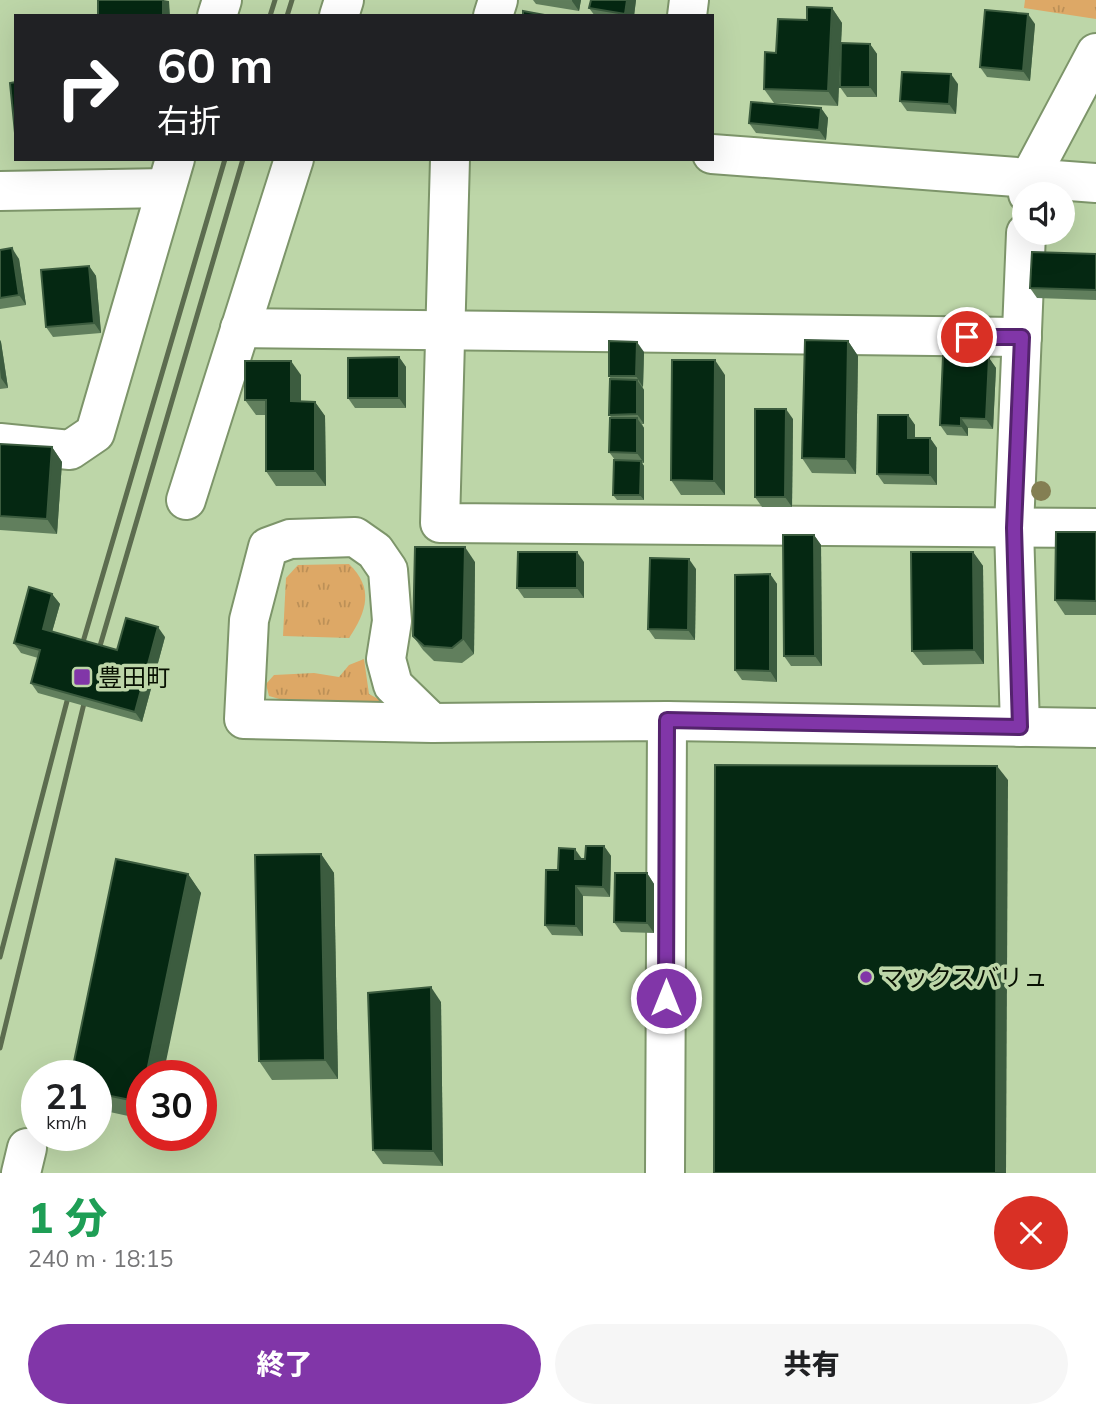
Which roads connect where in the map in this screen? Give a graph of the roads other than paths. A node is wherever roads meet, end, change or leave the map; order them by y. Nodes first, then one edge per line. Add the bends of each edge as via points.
1 (1096, 53) edge
2 (714, 154) edge
3 (293, 161) edge
4 (450, 161) edge
5 (170, 174) edge
6 (1031, 182) edge
7 (1096, 183) edge
8 (1075, 184) edge
9 (1012, 185) edge
10 (0, 191) edge
11 (1026, 245) edge
12 (240, 328) junction
13 (445, 333) junction
14 (1022, 337) junction
15 (0, 443) edge
16 (186, 500) dead end
17 (1014, 528) junction
18 (1096, 528) edge
19 (667, 720) junction
20 (432, 723) junction
21 (1020, 727) junction
22 (1096, 729) edge
23 (665, 1173) edge

1 - 6 street
2 - 9 street
3 - 12 street
4 - 13 street
5 - 10 street
5 - 15 street via 95,433 70,450
7 - 8 street
11 - 14 street
12 - 13 street
12 - 16 street
13 - 14 street
13 - 17 street via 440,523
14 - 17 street
17 - 18 street
17 - 21 street
19 - 20 street
19 - 21 street
19 - 23 street
20 - 20 street via 244,719 248,620 268,547 290,539 355,537 375,551 388,570 392,621 386,659 393,685
21 - 22 street

